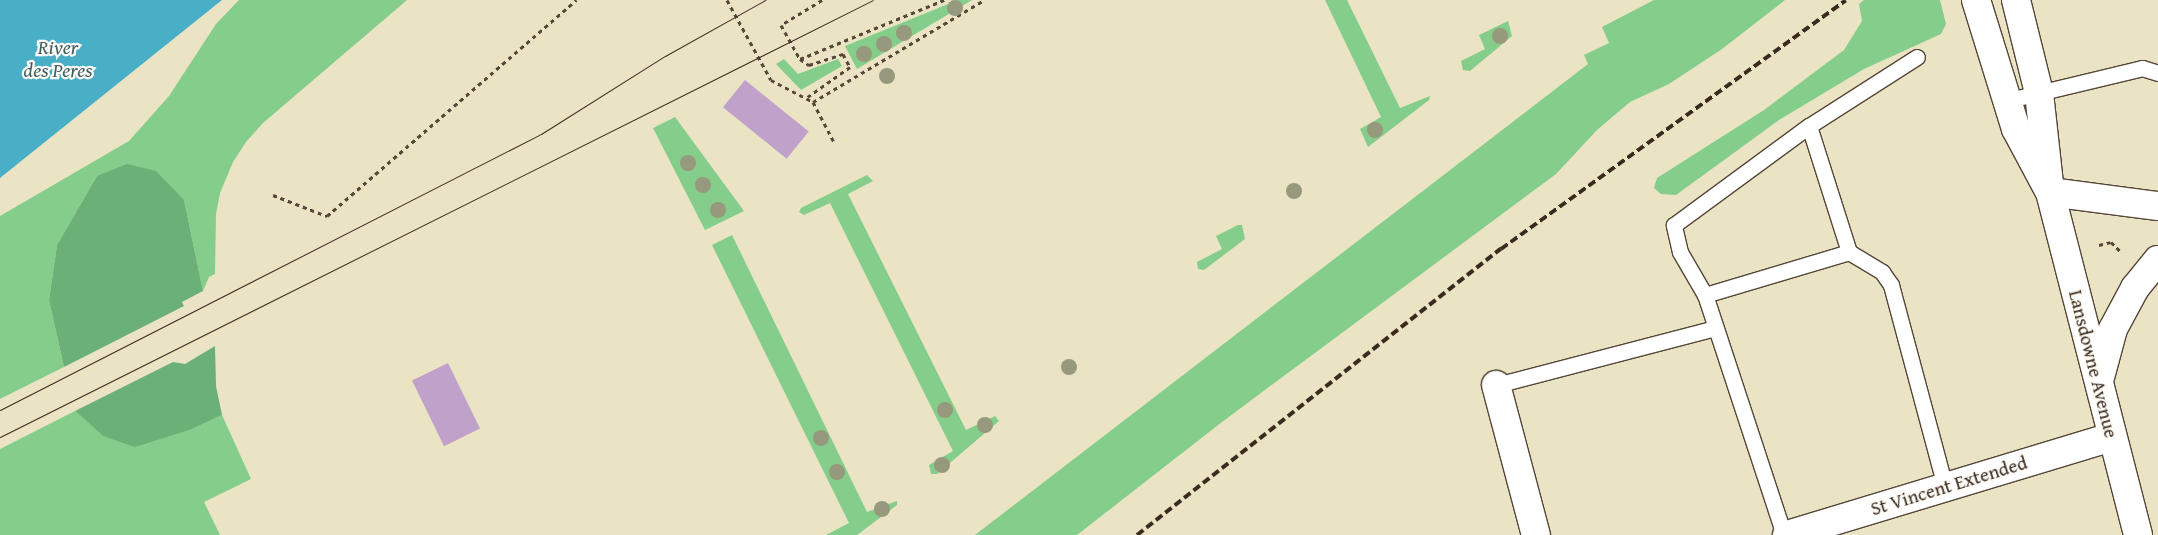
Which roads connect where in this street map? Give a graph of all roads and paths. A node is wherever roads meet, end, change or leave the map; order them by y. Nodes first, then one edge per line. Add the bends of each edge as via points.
1 (576, 0) edge
2 (727, 0) edge
3 (822, 0) edge
4 (944, 0) edge
5 (984, 0) edge
6 (1976, 0) edge
7 (2016, 0) edge
8 (1917, 56) dead end
9 (800, 59) junction
10 (2158, 73) edge
11 (2038, 93) junction
12 (806, 98) junction
13 (2005, 101) junction
14 (813, 102) junction
15 (1809, 126) junction
16 (836, 144) dead end
17 (2050, 192) junction
18 (273, 195) dead end
19 (2158, 206) edge
20 (2096, 246) dead end
21 (1849, 252) junction
22 (2128, 258) dead end
23 (2158, 260) edge
24 (1705, 295) junction
25 (1715, 328) junction
26 (1496, 385) joint
27 (2098, 385) junction
28 (2111, 437) junction
29 (1945, 487) junction
30 (1536, 535) edge
31 (1786, 535) edge
32 (2138, 535) edge

1 - 18 path via 327,216
2 - 12 path via 771,80
3 - 9 path via 781,25
4 - 9 path
5 - 14 path
6 - 13 main road, Lansdowne Avenue
7 - 11 main road, Lansdowne Avenue
8 - 15 lane
9 - 12 path via 809,65 843,54 850,67
10 - 11 lane via 2142,68
11 - 13 lane
11 - 17 main road, Lansdowne Avenue
12 - 14 path
13 - 17 main road, Lansdowne Avenue via 2029,157
14 - 16 path
15 - 21 lane
15 - 24 lane via 1674,225 1680,252
17 - 19 main road
17 - 27 main road, Lansdowne Avenue
20 - 22 path via 2111,242
21 - 24 lane
21 - 29 lane via 1882,272 1892,285
23 - 27 main road via 2135,288 2113,329
24 - 25 lane
25 - 26 lane
25 - 31 lane
26 - 30 main road
27 - 28 main road, Lansdowne Avenue
28 - 29 main road, St Vincent Extended
28 - 32 main road, Lansdowne Avenue
29 - 31 main road, St Vincent Extended

